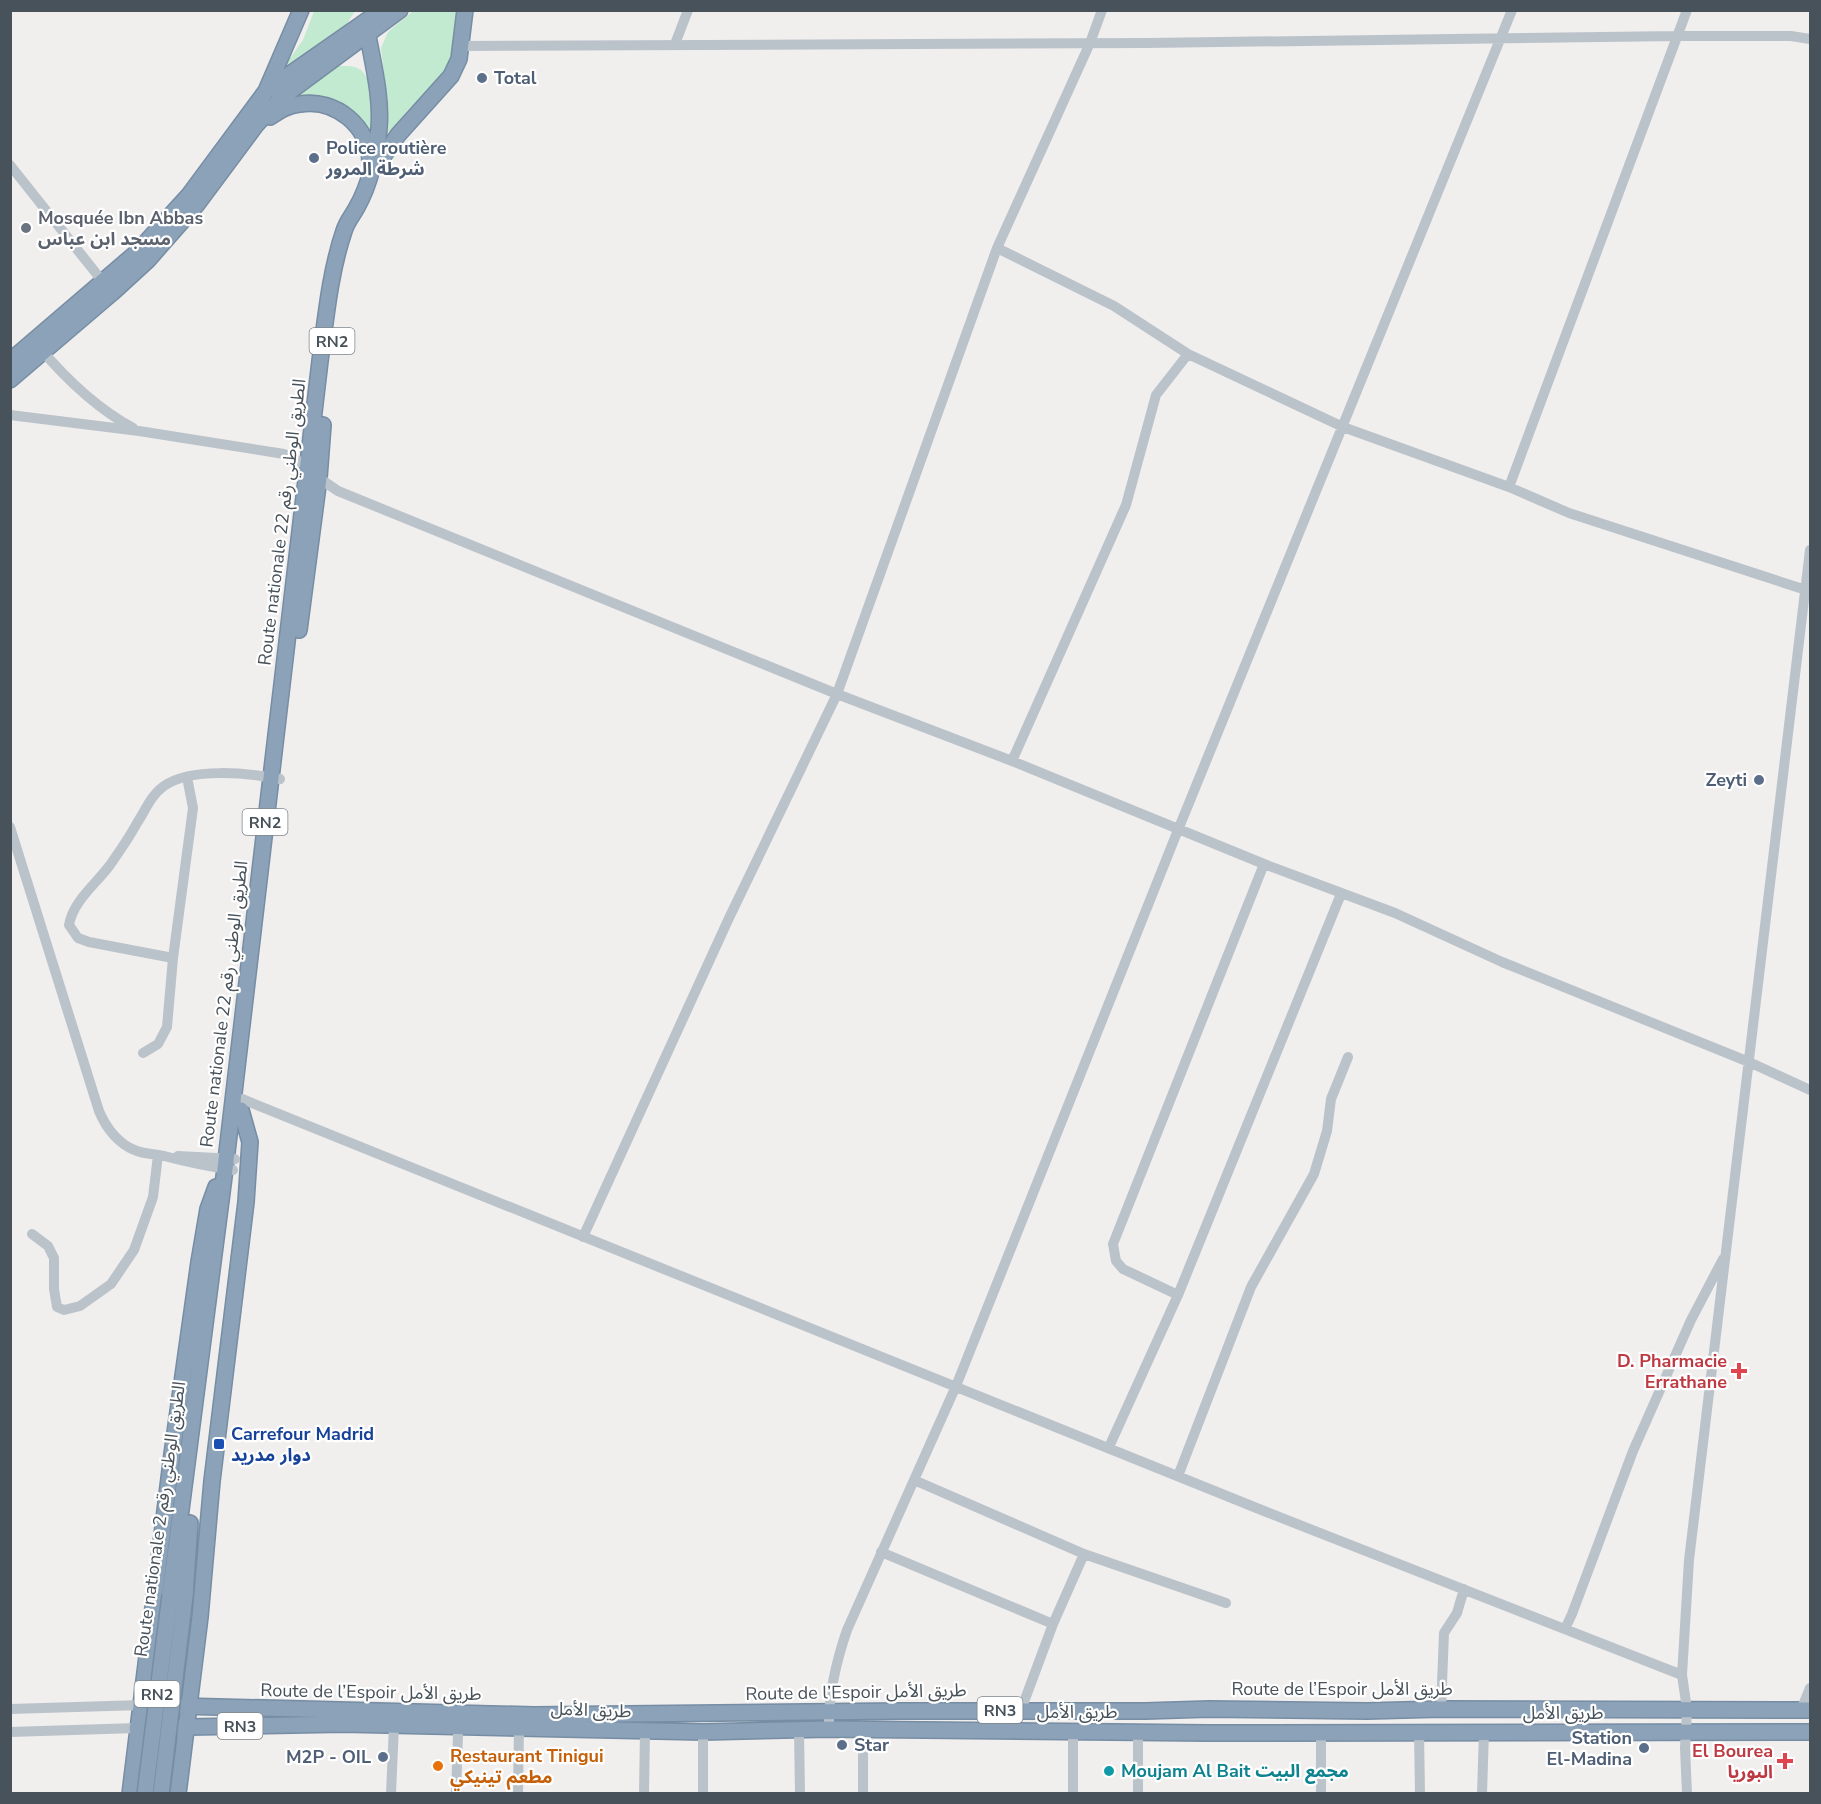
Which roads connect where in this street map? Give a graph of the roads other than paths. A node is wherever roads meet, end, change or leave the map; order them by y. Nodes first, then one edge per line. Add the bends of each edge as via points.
1 (301, 10) edge
2 (382, 10) edge
3 (400, 10) edge
4 (465, 10) edge
5 (688, 10) edge
6 (1102, 10) edge
7 (1512, 10) edge
8 (1687, 10) edge
9 (366, 23) edge
10 (1677, 36) junction
11 (1501, 39) junction
12 (1810, 39) edge
13 (1090, 43) junction
14 (675, 45) junction
15 (462, 46) junction
16 (266, 92) junction
17 (256, 125) junction
18 (10, 165) edge
19 (368, 179) junction
20 (358, 206) junction
21 (997, 248) junction
22 (108, 288) junction
23 (39, 347) junction
24 (1188, 354) junction
25 (10, 361) edge
26 (10, 380) edge
27 (10, 415) edge
28 (1342, 427) junction
29 (139, 431) junction
30 (309, 466) junction
31 (319, 478) junction
32 (1509, 487) junction
33 (1810, 550) edge
34 (1806, 590) junction
35 (837, 694) junction
36 (1012, 761) junction
37 (187, 777) junction
38 (275, 778) junction
39 (10, 827) edge
40 (1178, 830) junction
41 (1264, 864) junction
42 (1341, 894) junction
43 (173, 958) junction
44 (143, 1053) dead end
45 (1348, 1058) dead end
46 (1749, 1062) junction
47 (1810, 1090) edge
48 (241, 1105) junction
49 (162, 1156) junction
50 (228, 1167) junction
51 (32, 1234) dead end
52 (583, 1237) junction
53 (1726, 1253) junction
54 (1178, 1295) junction
55 (206, 1357) joint
56 (956, 1386) junction
57 (1109, 1447) junction
58 (1178, 1476) junction
59 (914, 1480) junction
60 (881, 1552) junction
61 (1084, 1554) junction
62 (1464, 1589) junction
63 (177, 1595) junction
64 (1226, 1603) dead end
65 (1053, 1624) junction
66 (1565, 1629) junction
67 (1682, 1675) junction
68 (1810, 1688) edge
69 (142, 1705) junction
70 (189, 1705) junction
71 (10, 1709) edge
72 (1441, 1709) junction
73 (1687, 1709) junction
74 (1021, 1710) junction
75 (1806, 1710) edge
76 (828, 1712) junction
77 (343, 1724) joint
78 (394, 1725) junction
79 (187, 1726) junction
80 (459, 1726) junction
81 (519, 1727) junction
82 (137, 1728) junction
83 (829, 1729) junction
84 (799, 1730) junction
85 (863, 1730) junction
86 (645, 1731) junction
87 (1138, 1731) junction
88 (10, 1732) edge
89 (703, 1732) junction
90 (1073, 1732) junction
91 (1320, 1732) junction
92 (1419, 1732) junction
93 (1484, 1732) junction
94 (1686, 1732) junction
95 (1810, 1732) edge
96 (130, 1794) edge
97 (145, 1794) edge
98 (161, 1794) edge
99 (178, 1794) edge
100 (390, 1794) edge
101 (456, 1794) edge
102 (518, 1794) edge
103 (644, 1794) edge
104 (702, 1794) edge
105 (800, 1794) edge
106 (863, 1794) edge
107 (1073, 1794) edge
108 (1138, 1794) edge
109 (1321, 1794) edge
110 (1420, 1794) edge
111 (1482, 1794) edge
112 (1687, 1794) edge

1 - 16 highway
2 - 9 highway
3 - 9 highway
4 - 15 highway, RN2
5 - 14 street
6 - 13 street
7 - 11 street
8 - 10 street
9 - 16 highway
9 - 17 highway
9 - 19 highway, RN2 via 380,125
10 - 11 street
10 - 12 street
10 - 32 street
11 - 13 street
11 - 28 street
13 - 14 street
13 - 21 street
14 - 15 street
15 - 19 highway, RN2 via 451,76 398,135
16 - 22 highway via 189,195
17 - 19 highway via 290,106 311,103 332,107 350,118 363,134 369,154
17 - 22 highway via 148,260
18 - 22 street
19 - 20 highway, RN2
20 - 30 highway, Route nationale 22 الطريق الوطني رقم / RN2 via 348,220 332,275
20 - 31 highway, Route nationale 22 الطريق الوطني رقم / RN2 via 337,302
21 - 24 street via 1114,306
21 - 35 street
22 - 23 highway
23 - 25 highway
23 - 26 highway
23 - 29 street via 82,392
24 - 28 street
24 - 36 street via 1156,395 1126,505
27 - 29 street
28 - 32 street
28 - 40 street
29 - 30 street via 270,451
30 - 31 street
30 - 38 highway, Route nationale 22 الطريق الوطني رقم / RN2
31 - 35 street via 338,491
31 - 38 highway, Route nationale 22 الطريق الوطني رقم / RN2
32 - 34 street via 1569,513
33 - 34 street
34 - 46 street
35 - 36 street
35 - 52 street
36 - 40 street
37 - 38 street via 246,774
37 - 43 street via 193,808
37 - 43 street via 163,787 153,798 120,851 73,911 69,925 78,938 89,942
38 - 48 highway, Route nationale 22 الطريق الوطني رقم / RN2
38 - 50 highway, Route nationale 22 الطريق الوطني رقم / RN2
39 - 49 street via 105,1124 128,1147
40 - 41 street
40 - 56 street
41 - 42 street
41 - 54 street via 1113,1244 1116,1261 1123,1269
42 - 46 street
42 - 54 street
43 - 44 street via 167,1027 158,1044
45 - 58 street via 1331,1098 1327,1131 1314,1174 1251,1287
46 - 47 street
46 - 53 street
48 - 50 highway, Route nationale 22 الطريق الوطني رقم / RN2
48 - 52 street
48 - 70 highway via 250,1142 246,1202
49 - 50 street
49 - 51 street via 153,1197 134,1250 111,1284 80,1306 64,1310 57,1307 54,1258 48,1246
50 - 55 highway, Route nationale 22 الطريق الوطني رقم / RN2
50 - 69 highway via 215,1187 208,1209 199,1262 171,1455
52 - 56 street
53 - 66 street via 1634,1451
53 - 67 street via 1689,1560
54 - 57 street
55 - 63 highway, Route nationale الطريق الوطني رقم 2 / RN2
56 - 57 street
56 - 59 street
57 - 58 street
58 - 62 street
59 - 60 street
59 - 61 street
60 - 65 street
60 - 76 street via 847,1630
61 - 64 street
61 - 65 street
62 - 66 street
62 - 72 street via 1457,1613 1444,1633
63 - 97 highway, Route nationale الطريق الوطني رقم 2 / RN2, bridge
63 - 98 highway, Route nationale الطريق الوطني رقم 2 / RN2, bridge
65 - 74 street
66 - 67 street
67 - 73 street
68 - 75 street
69 - 70 highway, Route de l’Espoir طريق الأمل / RN3
69 - 71 street, Route de l’Espoir طريق الأمل / RN3
69 - 82 highway
70 - 76 highway, Route de l’Espoir طريق الأمل / RN3 via 534,1715
70 - 79 highway
72 - 73 highway, Route de l’Espoir طريق الأمل / RN3
72 - 74 highway, Route de l’Espoir طريق الأمل / RN3
73 - 75 highway, Route de l’Espoir طريق الأمل / RN3
73 - 94 street
74 - 76 highway, Route de l’Espoir طريق الأمل / RN3
76 - 83 street
77 - 78 highway, طريق الأمل / RN3
77 - 79 highway, Route de l’Espoir طريق الأمل / RN3
78 - 80 highway, طريق الأمل / RN3
78 - 100 street
79 - 82 highway, Route de l’Espoir طريق الأمل / RN3
79 - 99 highway
80 - 81 highway, طريق الأمل / RN3
80 - 101 street
81 - 86 highway, طريق الأمل / RN3
81 - 102 street
82 - 88 street, Route de l’Espoir طريق الأمل / RN3
82 - 96 highway
83 - 84 highway, طريق الأمل / RN3
83 - 85 highway, طريق الأمل / RN3
84 - 89 highway, طريق الأمل / RN3
84 - 105 street
85 - 90 highway, طريق الأمل / RN3
85 - 106 street
86 - 89 highway, طريق الأمل / RN3
86 - 103 street
87 - 90 highway, طريق الأمل / RN3
87 - 91 highway, طريق الأمل / RN3
87 - 108 street
89 - 104 street
90 - 107 street
91 - 92 highway, طريق الأمل / RN3
91 - 109 street
92 - 93 highway, طريق الأمل / RN3
92 - 110 street
93 - 94 highway, طريق الأمل / RN3
93 - 111 street
94 - 95 highway, طريق الأمل / RN3
94 - 112 street

